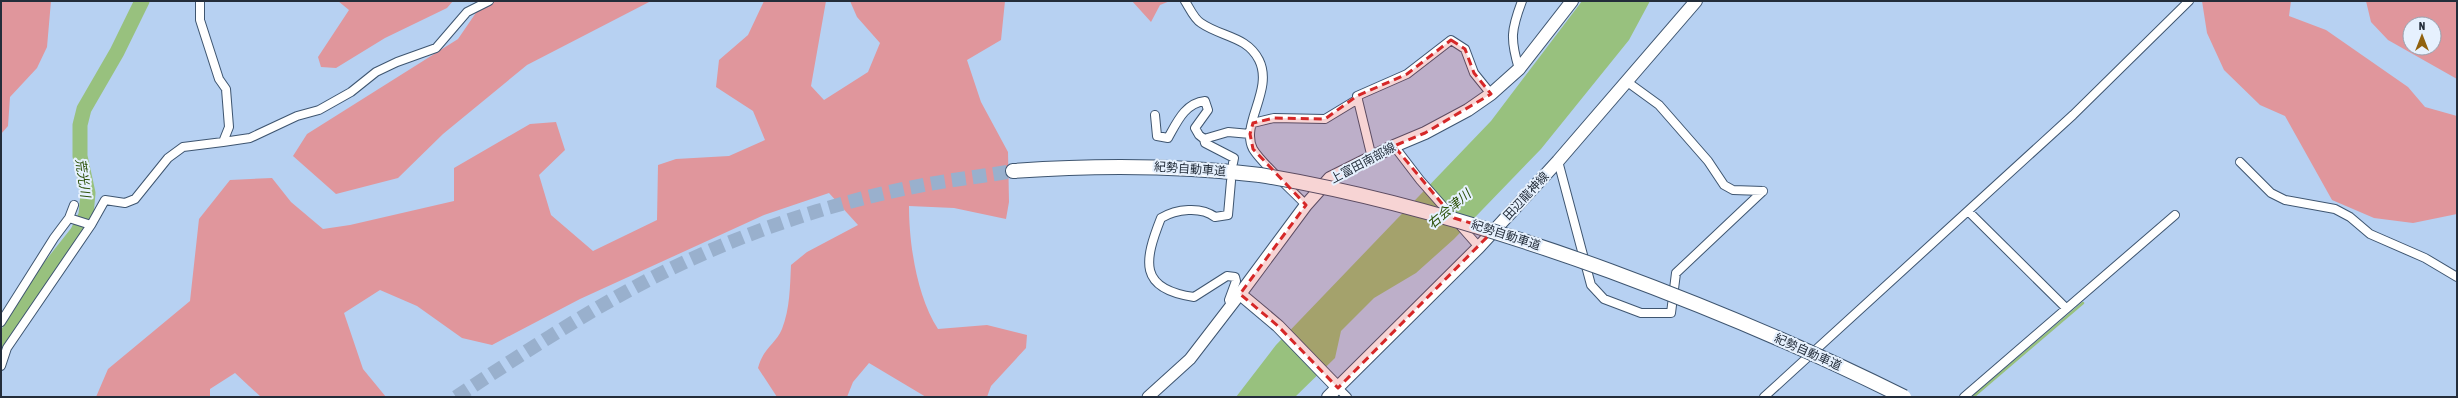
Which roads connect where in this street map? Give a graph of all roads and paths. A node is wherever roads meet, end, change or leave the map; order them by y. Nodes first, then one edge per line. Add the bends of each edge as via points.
1 (200, 1) edge
2 (489, 1) edge
3 (1185, 1) edge
4 (1522, 1) edge
5 (1572, 1) edge
6 (1696, 1) edge
7 (2189, 1) edge
8 (1519, 69) junction
9 (1626, 81) junction
10 (1491, 94) junction
11 (1358, 99) junction
12 (1155, 115) dead end
13 (1253, 123) junction
14 (1250, 134) junction
15 (1204, 139) junction
16 (222, 142) junction
17 (1394, 146) junction
18 (1372, 158) junction
19 (1558, 162) junction
20 (2240, 162) dead end
21 (1233, 163) dead end
22 (1013, 171) tunnel mouth
23 (1231, 181) dead end
24 (74, 205) dead end
25 (1306, 205) junction
26 (1968, 211) junction
27 (2175, 215) dead end
28 (70, 218) junction
29 (91, 225) junction
30 (1478, 247) junction
31 (2457, 277) edge
32 (1240, 294) junction
33 (1232, 306) junction
34 (2066, 308) junction
35 (1, 322) edge
36 (1, 366) edge
37 (1334, 384) junction
38 (1148, 397) edge
39 (1328, 397) edge
40 (1347, 397) edge
41 (1764, 397) edge
42 (1904, 397) edge
43 (1964, 397) edge

1 - 16 street via 200,20 219,79 226,89 229,127
2 - 16 street via 467,12 436,48 376,72 351,92 319,110 297,116 250,138
3 - 13 street via 1200,23 1240,41 1252,49 1260,61 1264,78
4 - 8 street via 1515,21 1512,45
5 - 8 main road, 上富田南部線
6 - 9 main road, 田辺龍神線
7 - 26 street via 2073,116
8 - 10 main road, 上富田南部線
9 - 19 main road, 田辺龍神線
9 - 19 street via 1660,105 1708,161 1724,185 1733,190 1763,191 1676,273 1671,313 1641,313 1604,299 1591,285
10 - 11 street via 1474,73 1465,49 1451,40 1407,74 1357,96
10 - 17 main road, 上富田南部線 via 1468,110
11 - 13 street via 1325,119 1274,118
11 - 18 street
12 - 15 street via 1157,136 1168,138 1180,116 1196,102 1205,101 1208,110 1195,128
13 - 14 street
14 - 15 street via 1228,132
14 - 25 street via 1253,149
15 - 21 street via 1205,143 1234,158
16 - 29 street via 183,147 168,158 135,199 125,203 105,200
17 - 18 main road, 上富田南部線
17 - 30 street, bridge
18 - 25 main road, 上富田南部線 via 1330,178
19 - 30 main road, 田辺龍神線
20 - 31 street via 2271,193 2285,200 2335,209 2350,217 2370,234 2425,258
22 - 42 highway, 紀勢自動車道, bridge via 1131,165 1214,169 1333,188 1416,207 1535,244 1706,307 1855,372
23 - 33 street via 1228,215 1215,217 1207,211 1182,210 1168,213 1161,218 1148,257 1151,273 1158,282 1166,290 1180,295 1194,297 1227,276 1235,277 1229,300
24 - 28 street
25 - 32 main road, 上富田南部線
26 - 34 street
26 - 41 street
27 - 34 street
28 - 29 street
28 - 35 street via 54,238
29 - 36 street via 7,348
30 - 37 main road, 田辺龍神線
32 - 33 street
32 - 37 main road via 1278,326
33 - 38 street via 1190,359
34 - 43 street
37 - 39 main road, 田辺龍神線
37 - 40 street

